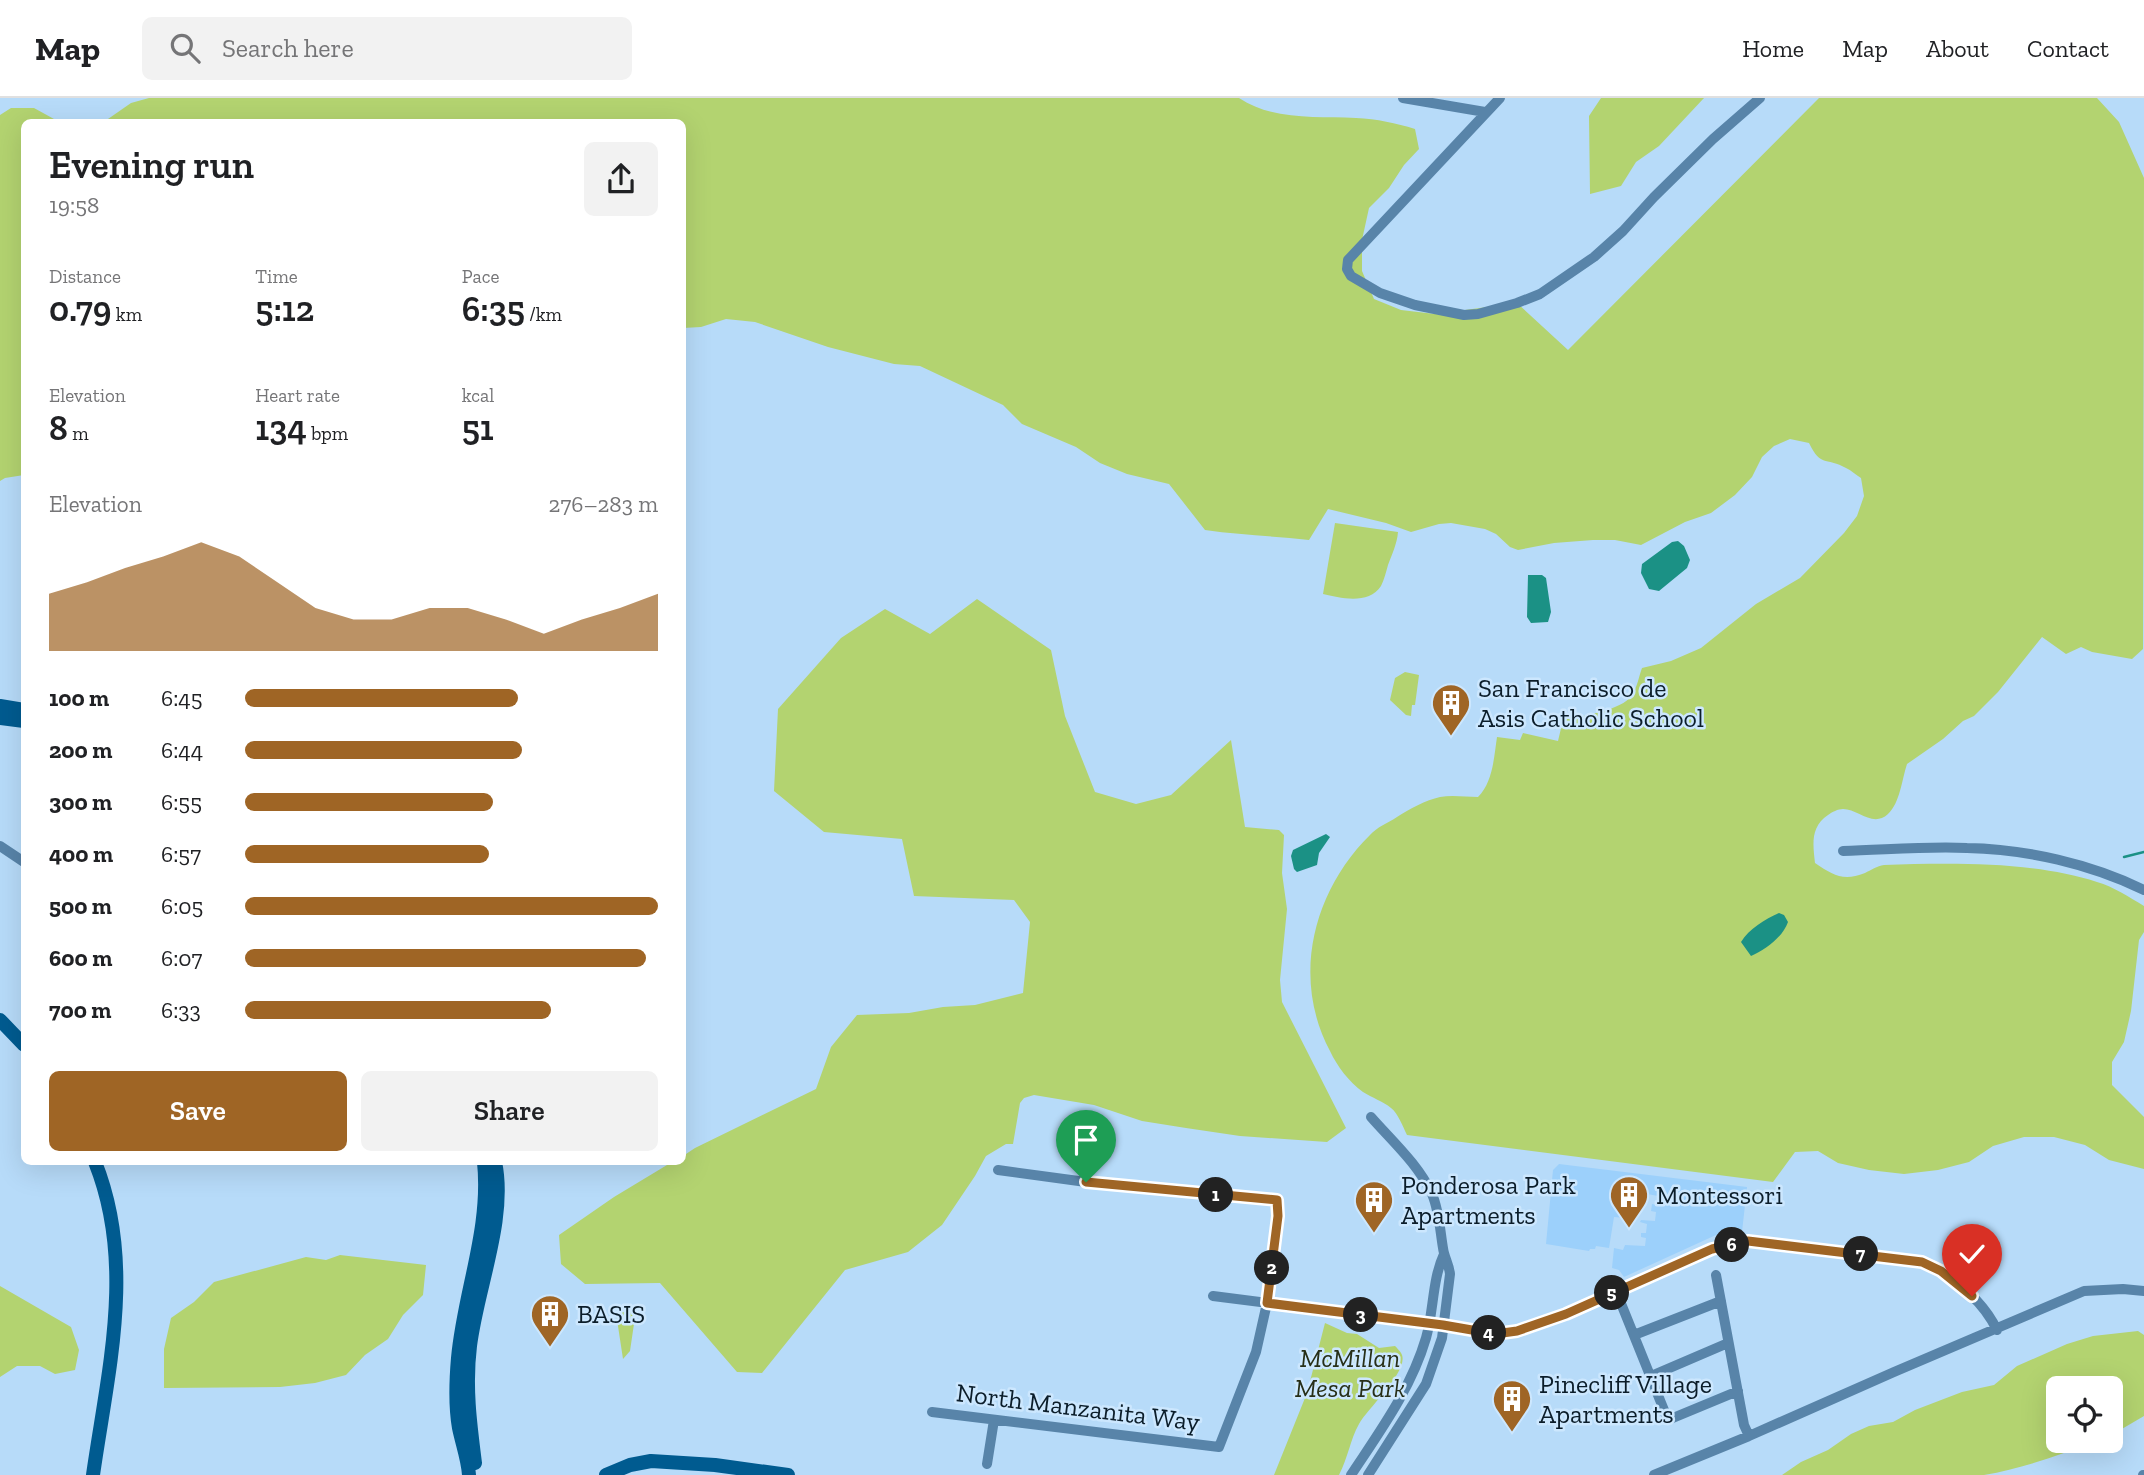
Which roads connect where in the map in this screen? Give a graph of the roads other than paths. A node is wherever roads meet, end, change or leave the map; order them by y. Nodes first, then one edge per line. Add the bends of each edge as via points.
1 (1402, 98) edge
2 (1488, 98) edge
3 (1500, 98) edge
4 (1760, 98) edge
5 (1485, 112) junction
6 (21, 710) edge
7 (0, 712) edge
8 (21, 720) edge
9 (0, 846) edge
10 (1843, 851) dead end
11 (21, 860) edge
12 (2144, 890) edge
13 (0, 1020) edge
14 (21, 1042) edge
15 (1371, 1117) dead end
16 (95, 1165) edge
17 (484, 1165) edge
18 (495, 1165) edge
19 (998, 1170) dead end
20 (1444, 1254) junction
21 (1716, 1275) dead end
22 (1616, 1291) junction
23 (2144, 1291) edge
24 (1213, 1296) dead end
25 (1721, 1301) junction
26 (1267, 1303) junction
27 (1430, 1323) junction
28 (1443, 1325) junction
29 (1997, 1330) junction
30 (1634, 1335) junction
31 (1728, 1343) junction
32 (1651, 1376) junction
33 (1738, 1391) junction
34 (932, 1412) dead end
35 (994, 1420) junction
36 (1380, 1433) junction
37 (1749, 1436) junction
38 (1391, 1439) junction
39 (987, 1464) dead end
40 (714, 1470) edge
41 (93, 1475) edge
42 (469, 1475) edge
43 (477, 1475) edge
44 (606, 1475) edge
45 (788, 1475) edge
46 (1352, 1475) edge
47 (1368, 1475) edge
48 (1654, 1475) edge

1 - 5 street
2 - 5 street
3 - 5 street
4 - 5 street via 1594,257 1540,294 1464,315 1380,293 1351,276 1348,260
6 - 7 street
7 - 8 street
9 - 11 street
10 - 12 street via 1952,847 2016,853 2085,867
13 - 14 street
15 - 20 street via 1403,1152 1433,1196
16 - 41 street via 105,1188 117,1261 117,1315
17 - 42 street via 485,1208 457,1373 459,1424
18 - 43 street via 498,1200 468,1368
19 - 26 street via 1277,1200
20 - 27 street
20 - 28 street via 1450,1274
21 - 25 street
22 - 28 street via 1517,1331 1495,1334
22 - 29 street via 1712,1249 1748,1241 1922,1262 1972,1296
22 - 30 street
23 - 29 street via 2084,1291
24 - 26 street
25 - 30 street
25 - 31 street
26 - 27 street
26 - 35 street, North Manzanita Way via 1256,1352 1219,1447
27 - 28 street
27 - 36 street via 1416,1366
28 - 38 street via 1426,1384
29 - 37 street
30 - 32 street
31 - 32 street
31 - 33 street
32 - 33 street via 1668,1420
33 - 37 street
34 - 35 street, North Manzanita Way
35 - 39 street
36 - 38 street
36 - 46 street
37 - 48 street
38 - 47 street
40 - 44 street via 650,1461
40 - 45 street

